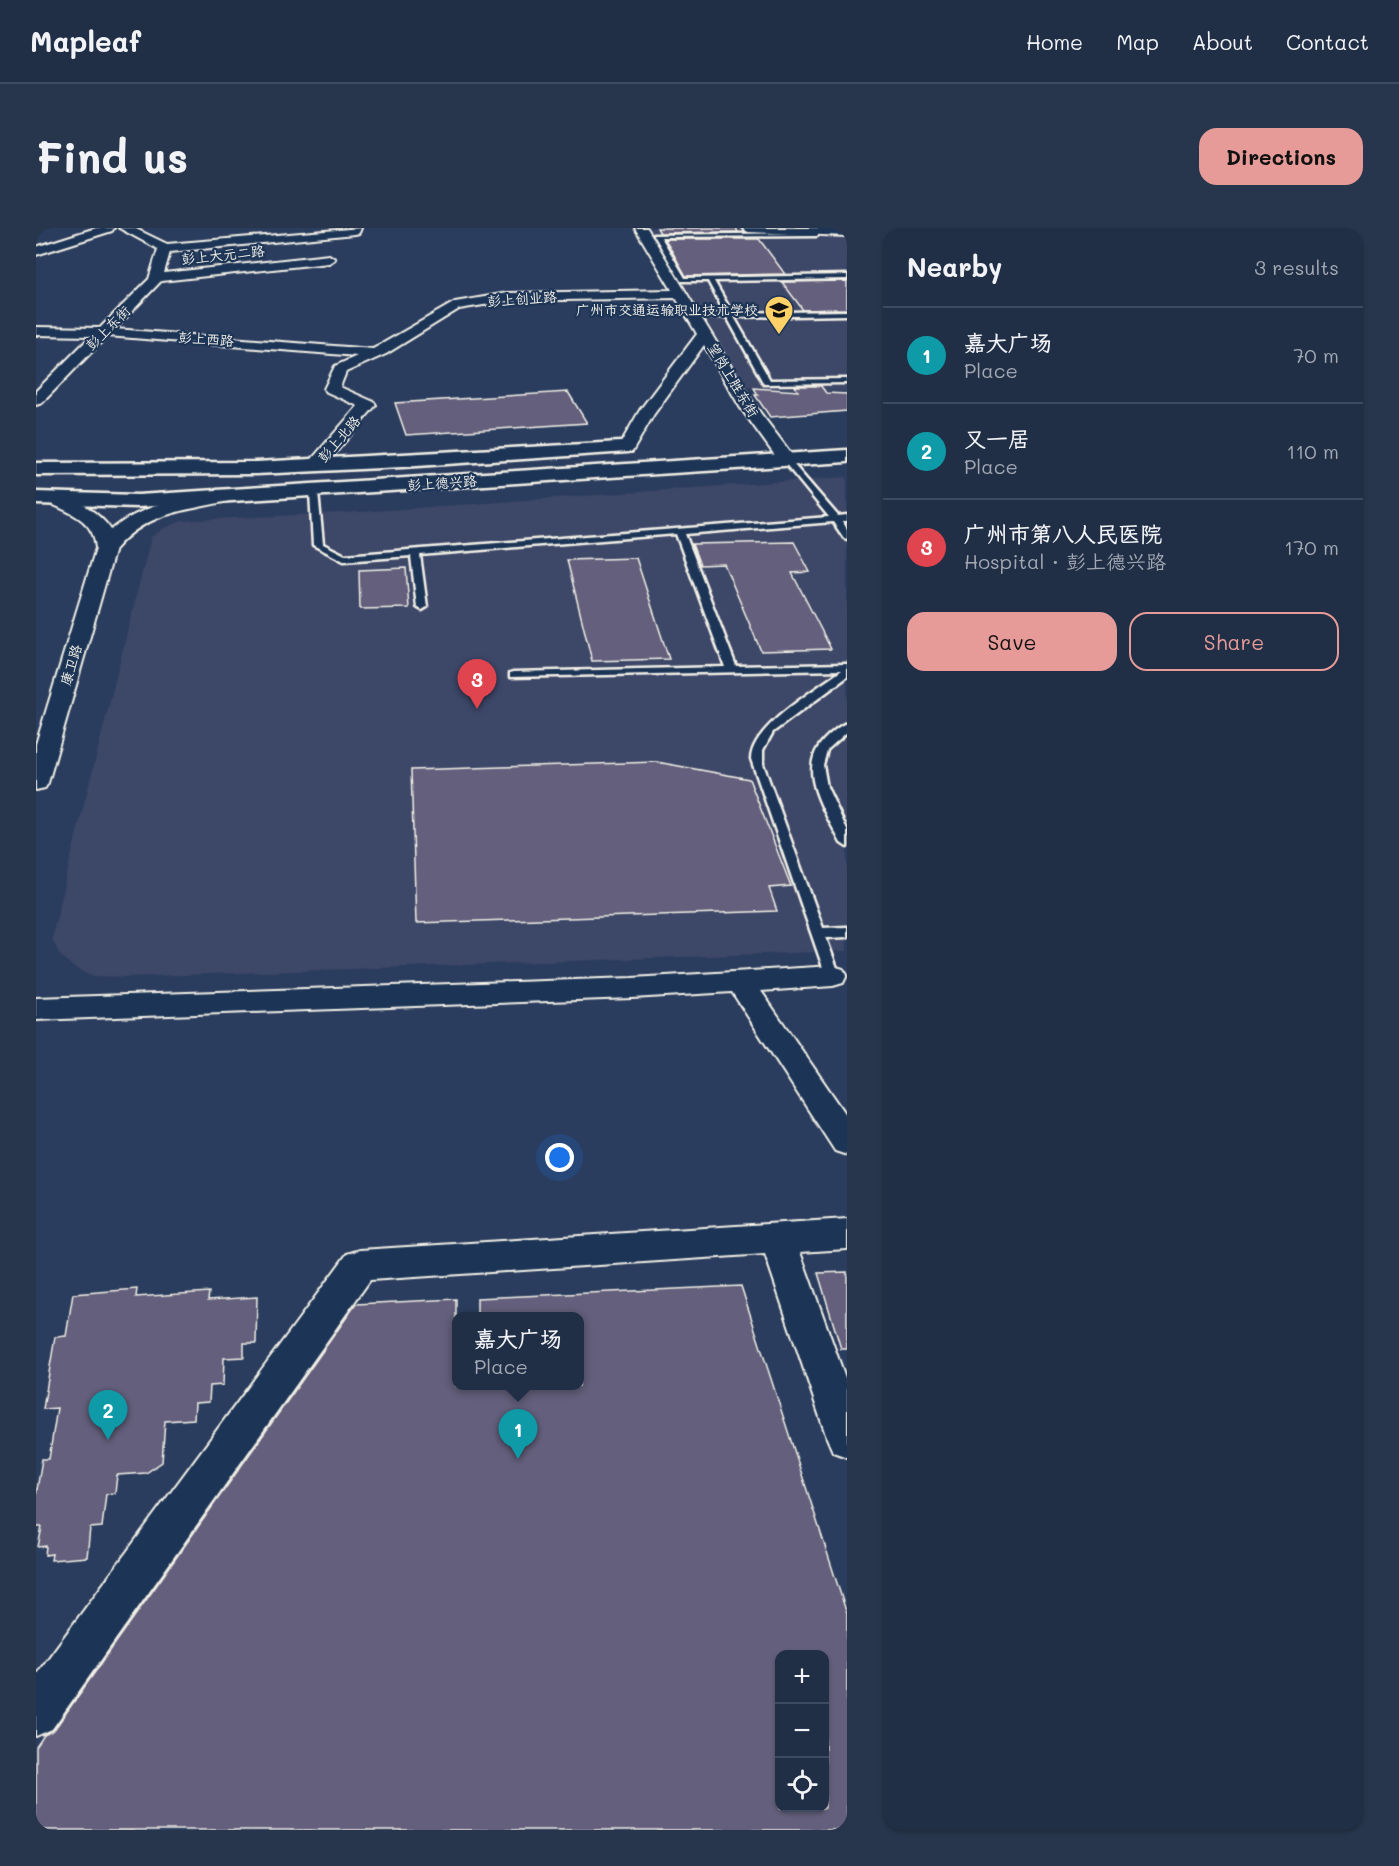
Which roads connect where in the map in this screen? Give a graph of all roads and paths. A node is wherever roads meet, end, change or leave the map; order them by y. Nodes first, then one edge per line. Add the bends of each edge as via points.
1 (108, 228) edge
2 (125, 228) edge
3 (640, 228) edge
4 (748, 228) edge
5 (355, 229) edge
6 (810, 229) edge
7 (847, 232) edge
8 (832, 234) dead end
9 (311, 235) junction
10 (161, 243) junction
11 (36, 251) edge
12 (847, 277) edge
13 (156, 278) junction
14 (710, 280) junction
15 (681, 294) junction
16 (847, 313) edge
17 (729, 315) junction
18 (694, 316) junction
19 (36, 331) edge
20 (105, 332) junction
21 (705, 334) junction
22 (376, 354) junction
23 (847, 381) edge
24 (36, 400) edge
25 (792, 437) dead end
26 (770, 439) junction
27 (746, 440) dead end
28 (635, 447) joint
29 (847, 456) edge
30 (787, 460) junction
31 (314, 467) junction
32 (36, 469) edge
33 (314, 492) junction
34 (222, 497) junction
35 (46, 499) edge
36 (847, 518) edge
37 (836, 519) junction
38 (679, 531) junction
39 (847, 536) edge
40 (106, 548) junction
41 (415, 552) junction
42 (422, 607) dead end
43 (847, 667) edge
44 (731, 668) junction
45 (847, 672) edge
46 (514, 675) dead end
47 (847, 726) edge
48 (36, 783) edge
49 (847, 843) edge
50 (847, 932) edge
51 (818, 933) junction
52 (833, 976) joint
53 (740, 982) junction
54 (36, 1009) edge
55 (847, 1142) edge
56 (847, 1234) edge
57 (777, 1237) junction
58 (847, 1437) edge
59 (36, 1713) edge

1 - 11 street
2 - 10 street
3 - 15 street, 望岗上胜东街
4 - 6 street
5 - 9 street
6 - 7 street
8 - 14 lane via 657,235 683,280
9 - 10 street via 185,248
9 - 13 street, 彭上大元二路 via 329,259
10 - 13 street, 彭上东街
12 - 14 lane
13 - 20 street, 彭上东街
14 - 17 lane
15 - 18 street, 望岗上胜东街
15 - 22 street, 彭上创业路 via 508,297 455,306
16 - 17 lane
17 - 18 lane
17 - 23 lane via 767,382
18 - 21 street, 望岗上胜东街
19 - 20 street, 彭上西路
20 - 22 street, 彭上西路
20 - 24 street, 彭上东街
21 - 26 street, 望岗上胜东街
21 - 28 street via 646,413
22 - 31 street, 彭上北路 via 340,369 332,389 368,405
25 - 26 street
26 - 27 street
26 - 30 street, 望岗上胜东街
28 - 31 street, 彭上德兴路
29 - 30 street, 彭上德兴路
30 - 33 street, 彭上德兴路
30 - 37 lane
31 - 32 street, 彭上德兴路 via 137,472
33 - 34 street, 彭上德兴路
33 - 41 lane via 318,545 344,558
34 - 35 street, 彭上德兴路 via 138,501
34 - 40 street via 167,508 137,519 116,533
35 - 40 street via 86,514 101,526
36 - 37 lane
37 - 38 lane
37 - 39 lane
38 - 41 lane
38 - 44 lane
40 - 48 street, 康卫路
41 - 42 lane
43 - 44 lane
44 - 46 lane
45 - 51 lane via 769,730 759,742 756,754
47 - 49 lane via 826,745 816,764
50 - 51 lane
51 - 52 lane
52 - 53 street
53 - 54 street
53 - 55 street
56 - 57 street
57 - 58 street
57 - 59 street via 360,1265

